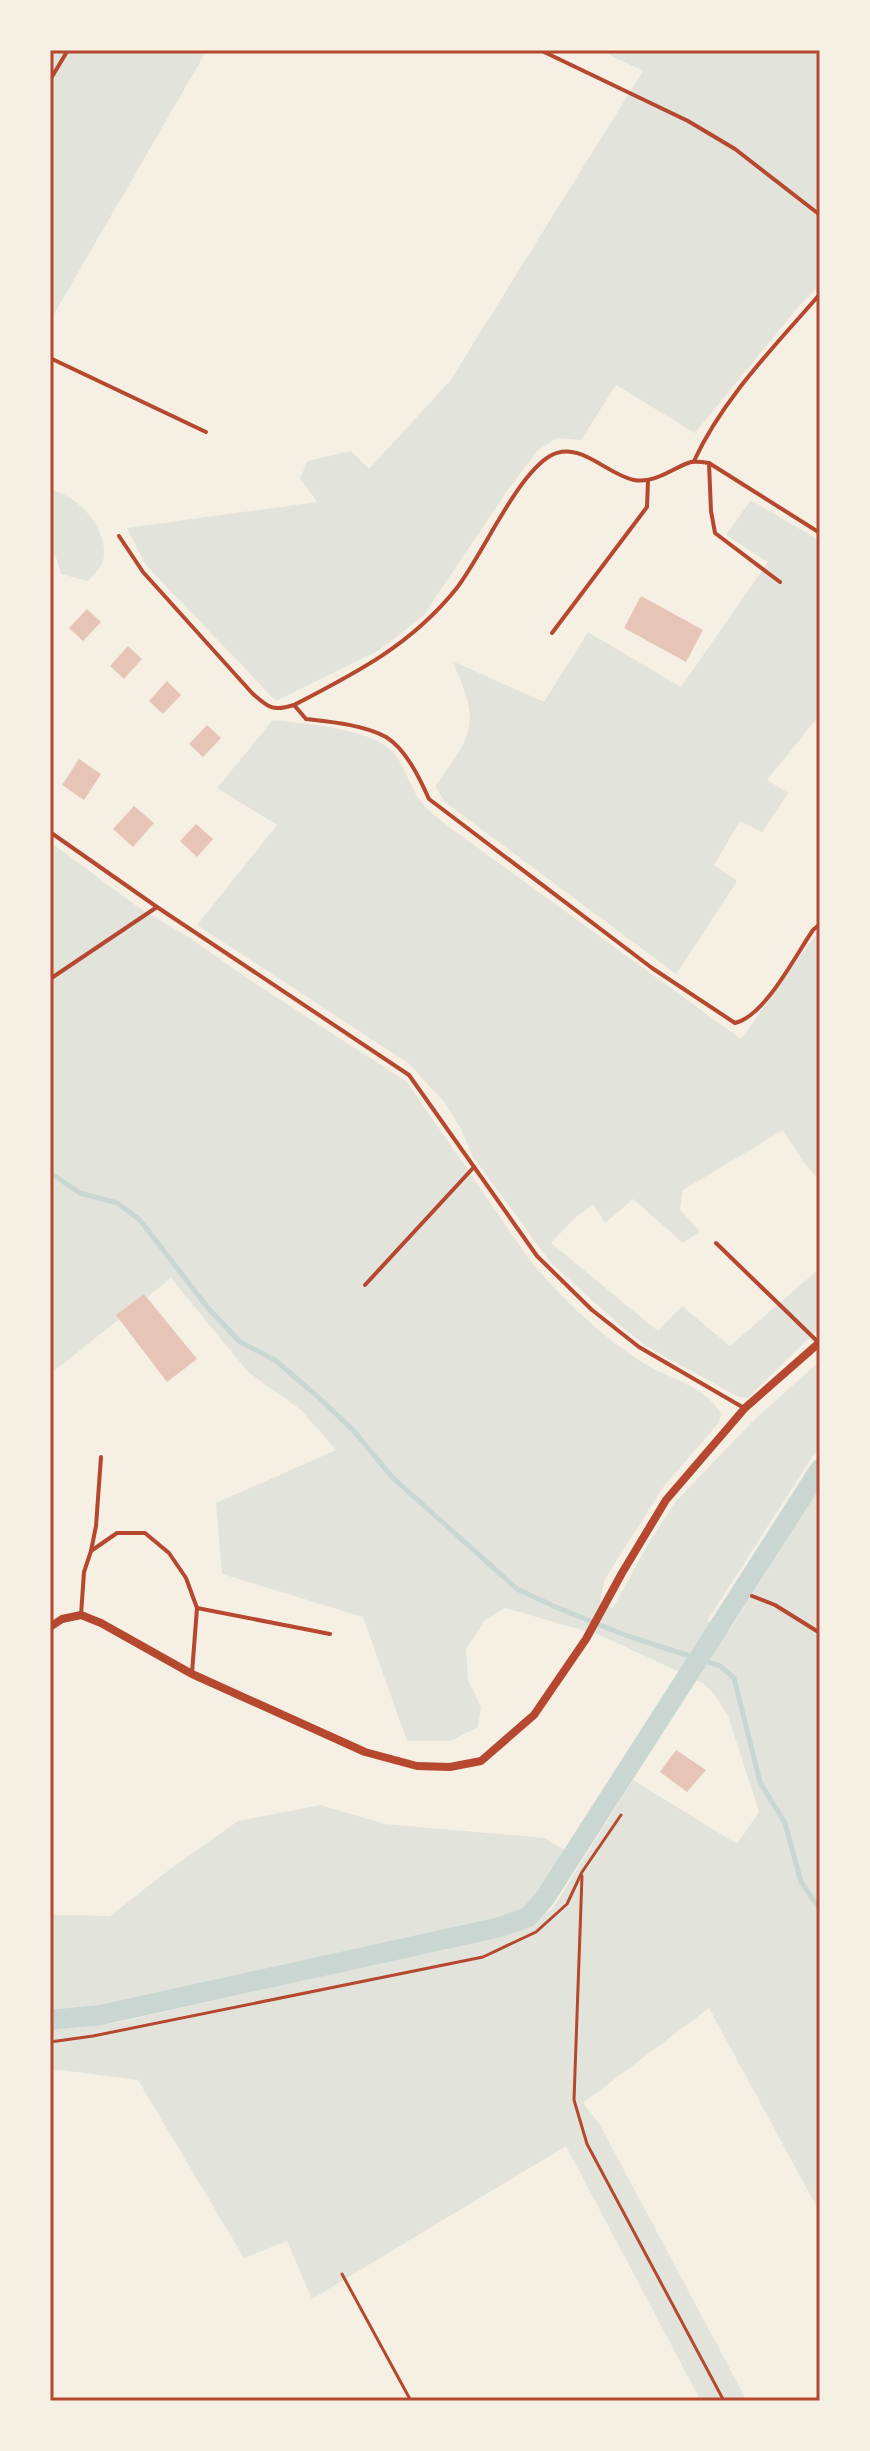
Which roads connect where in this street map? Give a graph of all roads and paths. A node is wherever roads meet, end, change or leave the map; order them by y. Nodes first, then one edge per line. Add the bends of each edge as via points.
1 (68, 50) edge
2 (540, 50) edge
3 (50, 80) edge
4 (820, 215) edge
5 (820, 294) edge
6 (50, 358) edge
7 (206, 432) dead end
8 (694, 461) junction
9 (709, 463) junction
10 (648, 481) junction
11 (820, 533) edge
12 (119, 536) dead end
13 (780, 582) dead end
14 (552, 633) dead end
15 (294, 705) junction
16 (50, 832) edge
17 (157, 907) junction
18 (820, 924) edge
19 (50, 979) edge
20 (474, 1167) junction
21 (716, 1243) dead end
22 (365, 1285) dead end
23 (820, 1342) edge
24 (745, 1408) junction
25 (101, 1457) dead end
26 (91, 1551) junction
27 (752, 1596) dead end
28 (197, 1608) junction
29 (81, 1615) junction
30 (50, 1627) edge
31 (820, 1633) edge
32 (330, 1634) dead end
33 (192, 1674) junction
34 (621, 1815) dead end
35 (582, 1872) junction
36 (50, 2042) edge
37 (342, 2274) dead end
38 (411, 2401) edge
39 (724, 2401) edge

1 - 3 lane
2 - 4 lane via 688,121 735,149
5 - 8 lane via 748,378
6 - 7 lane
8 - 9 lane
8 - 10 lane
9 - 11 lane
9 - 13 lane via 715,533
10 - 14 lane via 647,507
10 - 15 lane via 632,480 573,451 552,454 533,470 457,587 427,622 373,663
12 - 15 lane via 143,572 252,693 269,708
15 - 18 lane via 306,719 342,723 388,738 415,768 429,799 652,968 735,1023 762,1007
16 - 17 lane
17 - 19 lane
17 - 20 lane via 409,1075
20 - 22 lane
20 - 24 lane via 537,1256 592,1310 639,1347
21 - 23 lane
23 - 24 street
24 - 33 street via 666,1500 586,1639 534,1715 481,1761 417,1766 365,1752
25 - 26 lane
26 - 28 lane via 117,1533 145,1533 169,1553
26 - 29 lane
27 - 31 lane
28 - 32 lane
28 - 33 lane
29 - 30 street
29 - 33 street
34 - 35 path
35 - 36 path via 567,1904 536,1932 483,1957
35 - 39 path via 574,2100 587,2144
37 - 38 path

